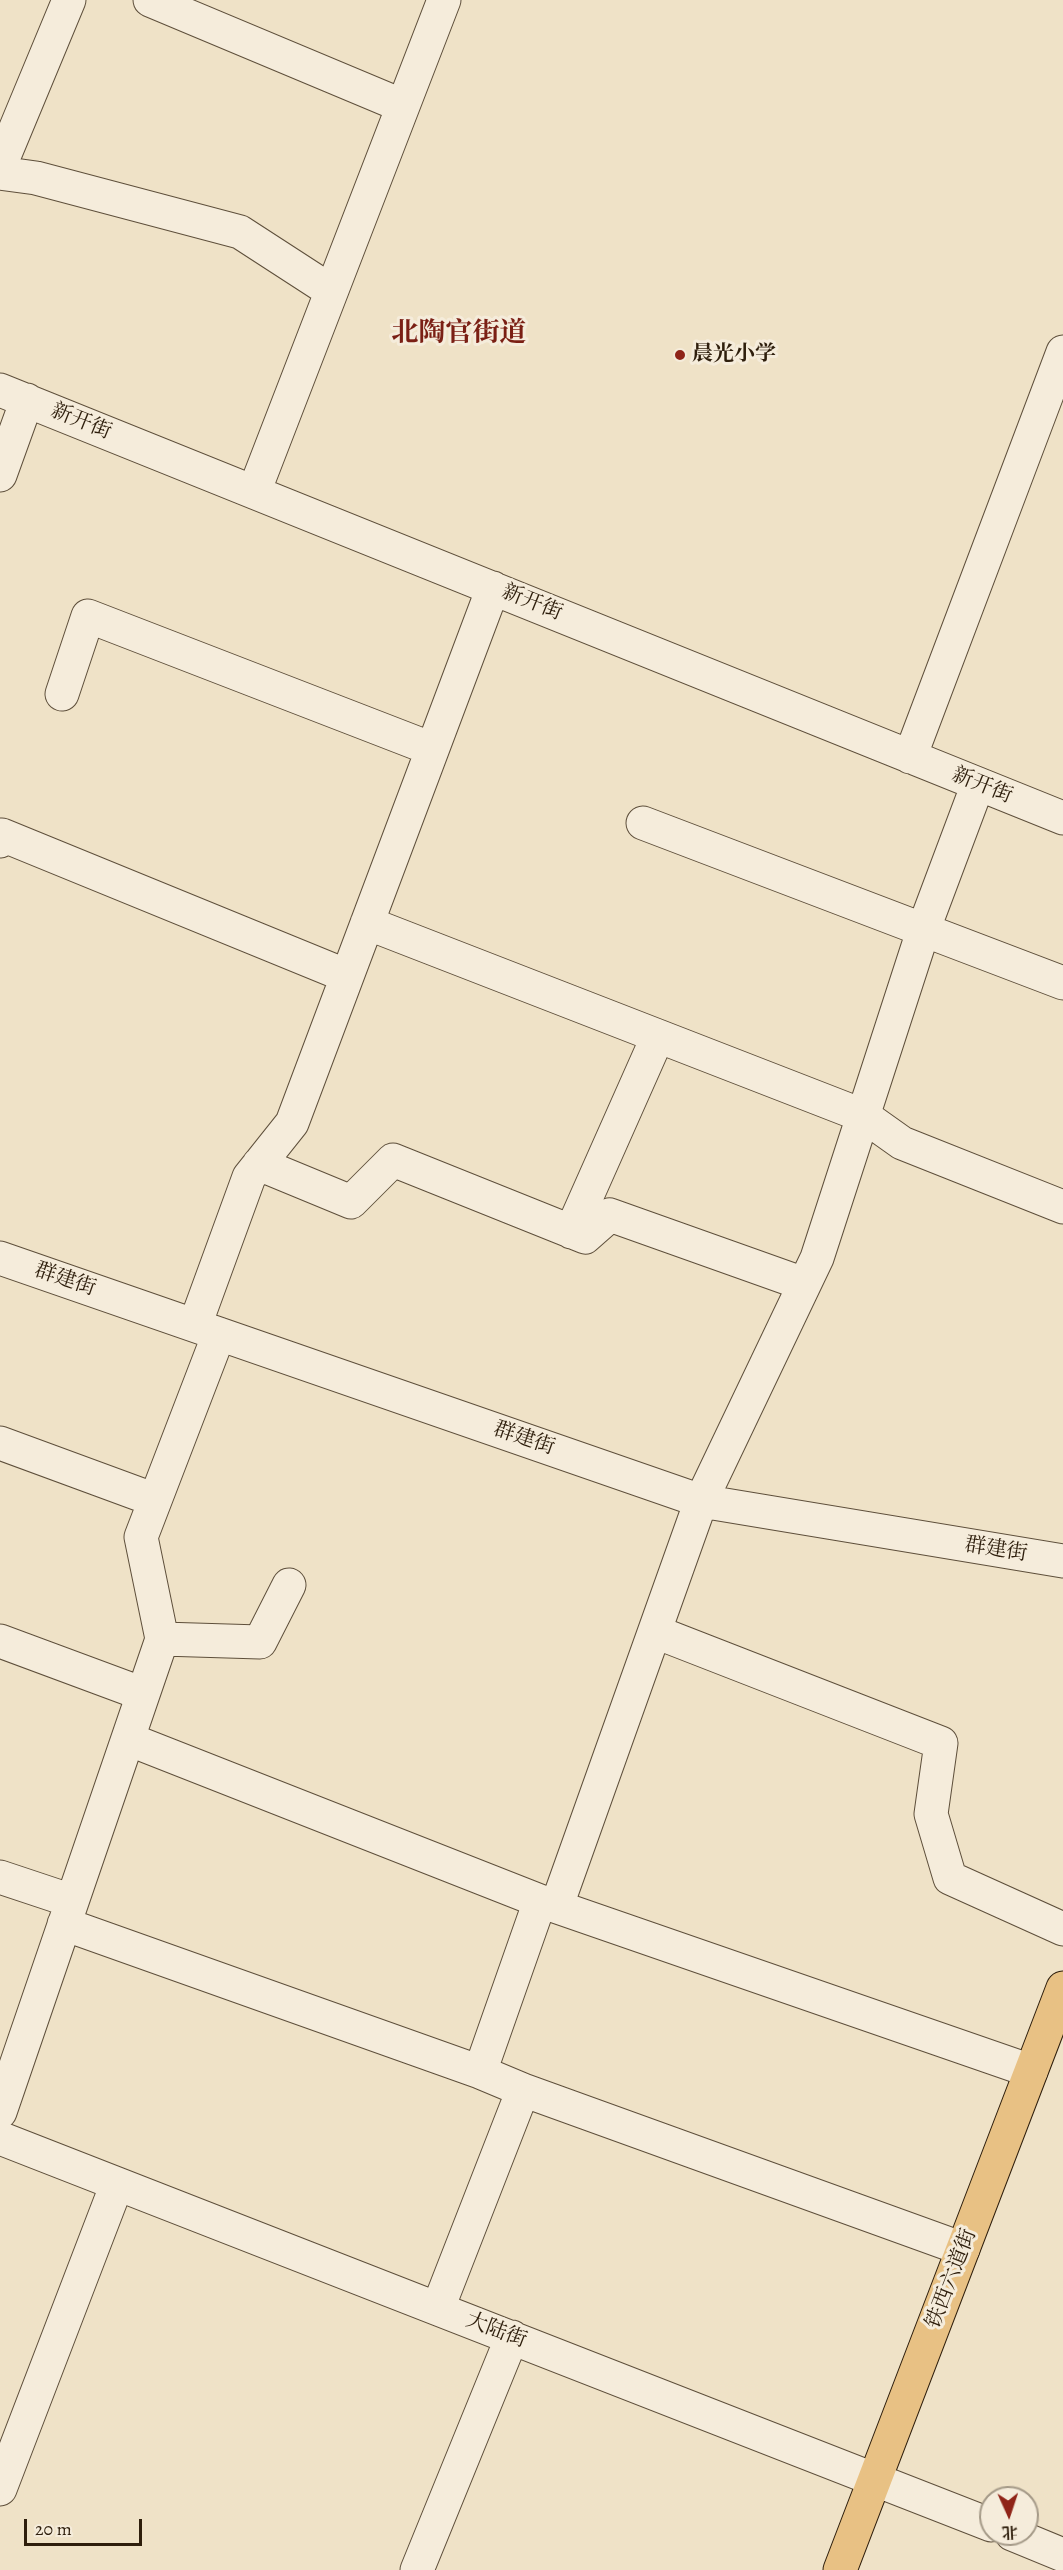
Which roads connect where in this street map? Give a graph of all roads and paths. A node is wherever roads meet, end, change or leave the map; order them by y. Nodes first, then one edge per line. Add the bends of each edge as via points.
1 (69, 0) edge
2 (150, 0) edge
3 (444, 0) edge
4 (403, 106) junction
5 (11, 109) edge
6 (0, 166) edge
7 (0, 173) edge
8 (331, 291) junction
9 (1063, 352) edge
10 (13, 395) edge
11 (0, 475) edge
12 (254, 492) junction
13 (493, 588) junction
14 (62, 694) dead end
15 (432, 749) junction
16 (910, 757) junction
17 (978, 784) junction
18 (1063, 818) edge
19 (643, 823) dead end
20 (0, 841) edge
21 (367, 923) junction
22 (924, 928) junction
23 (347, 976) junction
24 (1063, 983) edge
25 (658, 1036) junction
26 (864, 1116) junction
27 (259, 1164) junction
28 (1063, 1207) edge
29 (571, 1232) junction
30 (0, 1258) edge
31 (804, 1284) junction
32 (207, 1330) junction
33 (0, 1443) edge
34 (155, 1500) junction
35 (701, 1501) junction
36 (1063, 1561) edge
37 (289, 1585) dead end
38 (656, 1632) junction
39 (162, 1639) junction
40 (0, 1641) edge
41 (143, 1694) junction
42 (128, 1738) junction
43 (0, 1877) edge
44 (549, 1903) junction
45 (68, 1913) junction
46 (1063, 1929) edge
47 (1063, 1988) edge
48 (1031, 2071) junction
49 (480, 2072) junction
50 (523, 2090) junction
51 (0, 2112) edge
52 (0, 2138) edge
53 (117, 2184) junction
54 (963, 2249) junction
55 (438, 2308) junction
56 (512, 2337) junction
57 (8, 2440) edge
58 (876, 2478) junction
59 (0, 2489) edge
60 (979, 2520) edge
61 (1039, 2545) edge
62 (1063, 2555) edge
63 (417, 2570) edge
64 (840, 2570) edge

1 - 5 street
2 - 4 street
3 - 4 street
4 - 8 street
5 - 6 street
7 - 8 street via 36,178 240,232
8 - 12 street
9 - 16 street
10 - 11 street
10 - 12 street, 新开街
12 - 13 street, 新开街
13 - 15 street
13 - 16 street, 新开街
14 - 15 street via 88,616
15 - 21 street
16 - 17 street, 新开街
17 - 18 street, 新开街
17 - 22 street
19 - 22 street
20 - 23 street via 2,835
21 - 23 street
21 - 25 street
22 - 24 street
22 - 26 street
23 - 27 street via 292,1123
25 - 26 street
25 - 29 street
26 - 28 street via 902,1143
26 - 31 street
27 - 29 street via 351,1202 393,1160
27 - 32 street via 249,1178
29 - 31 street via 585,1237 610,1215
30 - 32 street, 群建街
31 - 35 street
32 - 34 street
32 - 35 street, 群建街
33 - 34 street
34 - 39 street via 141,1537
35 - 36 street, 群建街
35 - 38 street
37 - 39 street via 260,1642
38 - 44 street
38 - 46 street via 941,1743 930,1814 950,1878
39 - 41 street
40 - 41 street
41 - 42 street
42 - 44 street
42 - 45 street
43 - 45 street
44 - 48 street
44 - 49 street
45 - 49 street
45 - 51 street
47 - 48 main road, 铁西六道街
48 - 54 main road, 铁西六道街
49 - 50 street
50 - 54 street
50 - 55 street
52 - 53 street, 大陆街
53 - 55 street, 大陆街
53 - 57 street
54 - 58 main road, 铁西六道街
55 - 56 street, 大陆街
56 - 58 street, 大陆街
56 - 63 street
57 - 59 street
58 - 60 street, 大陆街
58 - 64 main road, 铁西六道街
61 - 62 street

